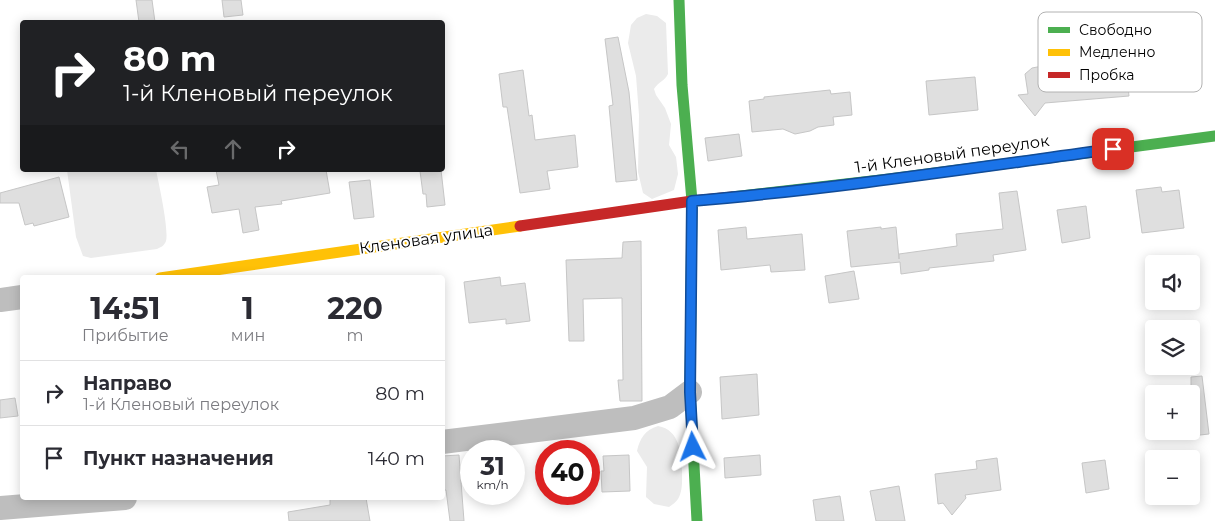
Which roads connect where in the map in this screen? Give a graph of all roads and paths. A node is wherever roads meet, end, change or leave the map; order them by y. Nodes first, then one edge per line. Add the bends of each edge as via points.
1 (679, 0) edge
2 (1215, 136) edge
3 (692, 201) junction
4 (181, 275) edge
5 (20, 297) edge
6 (0, 300) edge
7 (690, 392) junction
8 (445, 442) edge
9 (100, 500) edge
10 (0, 508) edge
11 (697, 521) edge

1 - 3 street
2 - 3 street, 1-й Кленовый переулок via 922,175
3 - 4 street, Кленовая улица
3 - 7 street
5 - 6 street
7 - 8 street via 670,407 634,418
7 - 11 street
9 - 10 street

